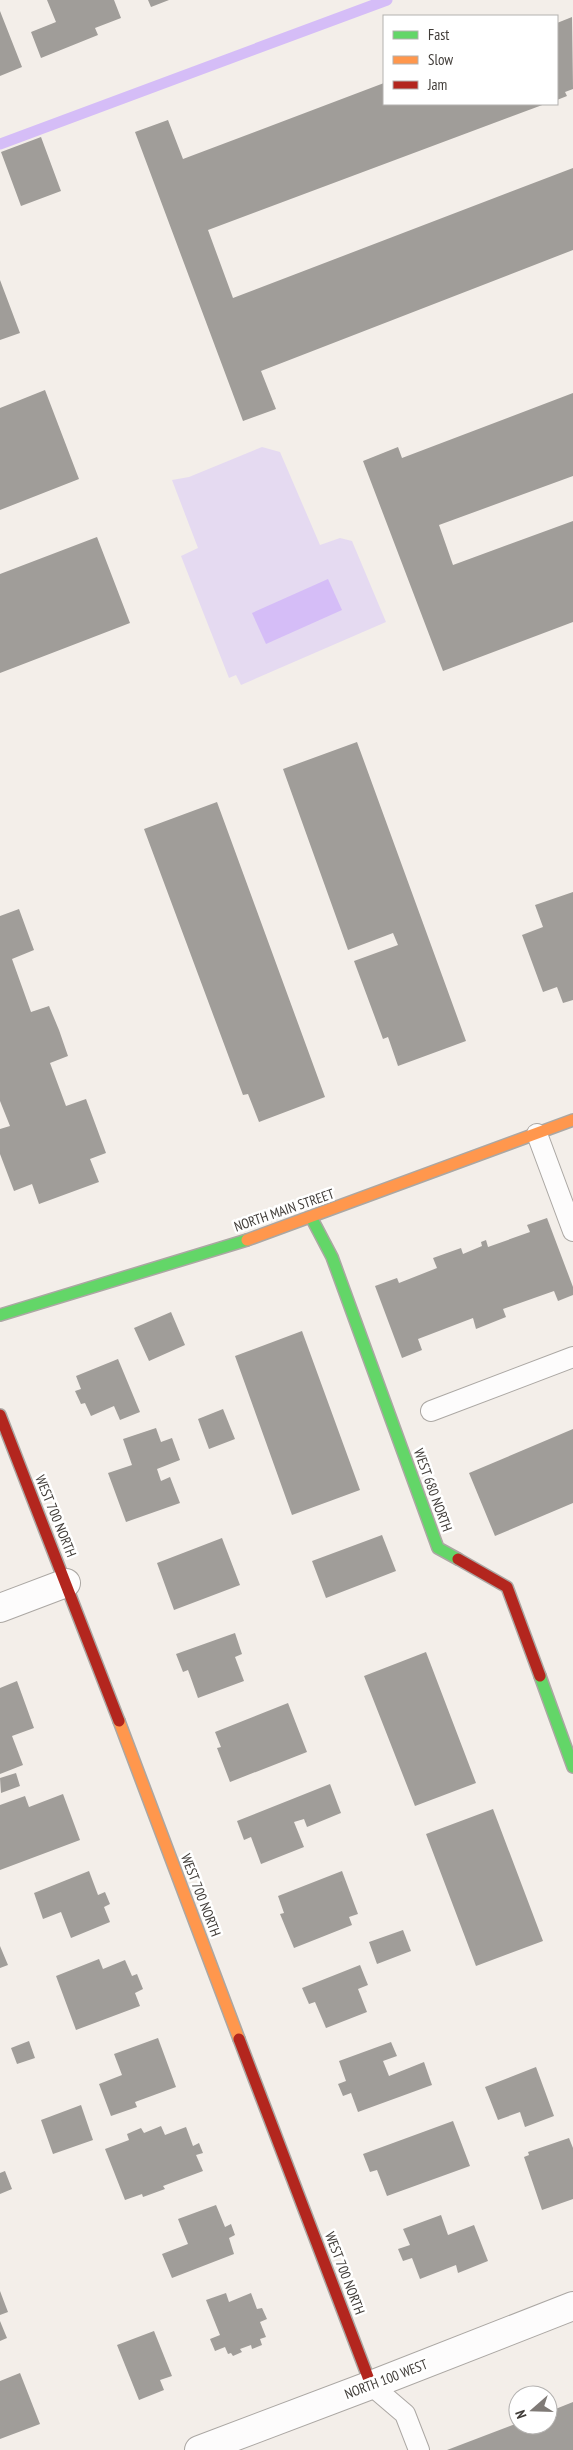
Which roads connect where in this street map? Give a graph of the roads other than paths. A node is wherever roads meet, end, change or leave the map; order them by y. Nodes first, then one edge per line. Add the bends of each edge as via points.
1 (573, 1120) edge
2 (537, 1134) junction
3 (312, 1217) junction
4 (573, 1231) edge
5 (0, 1315) edge
6 (573, 1357) edge
7 (432, 1411) dead end
8 (0, 1415) edge
9 (66, 1583) junction
10 (0, 1608) edge
11 (573, 1767) edge
12 (573, 2306) edge
13 (371, 2385) junction
14 (199, 2450) edge
15 (419, 2450) edge

1 - 2 street, NORTH MAIN STREET
2 - 3 street, NORTH MAIN STREET
2 - 4 lane
3 - 5 street, NORTH MAIN STREET
3 - 11 street, WEST 680 NORTH via 332,1257 438,1548 507,1587
6 - 7 lane
8 - 9 street, WEST 700 NORTH
9 - 10 street
9 - 13 street, WEST 700 NORTH
12 - 13 street, NORTH 100 WEST
13 - 14 street, NORTH 100 WEST
13 - 15 lane via 405,2414

